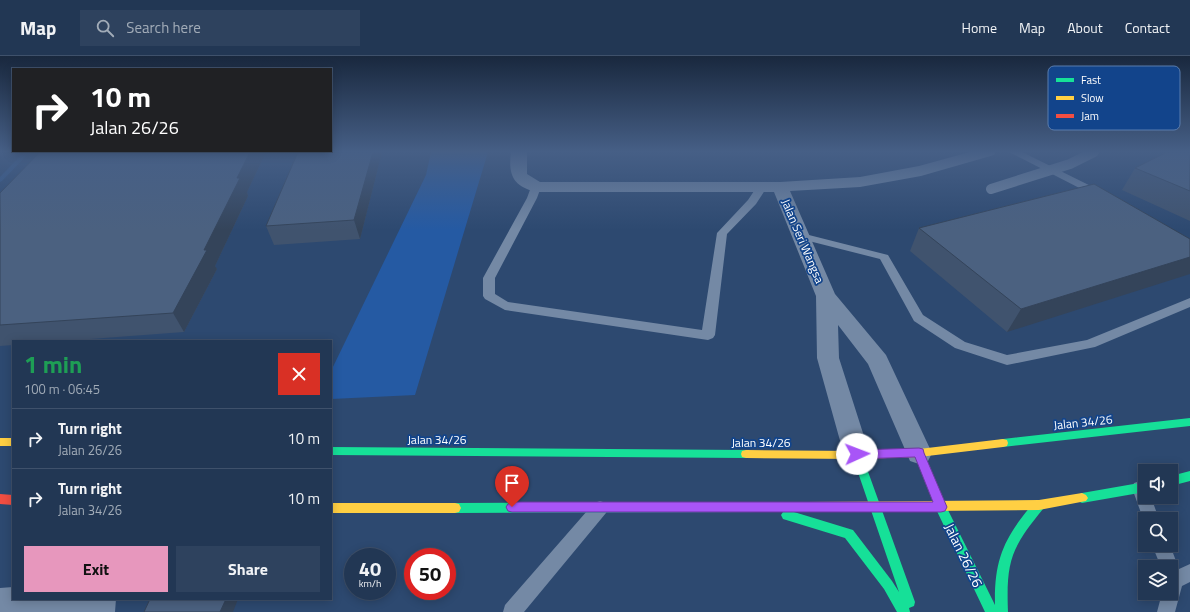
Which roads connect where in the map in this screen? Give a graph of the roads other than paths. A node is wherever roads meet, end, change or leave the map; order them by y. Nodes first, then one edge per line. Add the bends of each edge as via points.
1 (522, 178) edge
2 (882, 178) edge
3 (1026, 178) edge
4 (1066, 178) edge
5 (536, 187) junction
6 (771, 187) junction
7 (992, 189) dead end
8 (1106, 198) edge
9 (801, 236) junction
10 (826, 296) junction
11 (1190, 302) edge
12 (1190, 422) edge
13 (0, 442) edge
14 (12, 442) edge
15 (332, 451) edge
16 (919, 453) junction
17 (857, 454) junction
18 (1190, 476) edge
19 (1178, 479) edge
20 (1138, 489) edge
21 (0, 499) edge
22 (12, 500) edge
23 (1039, 505) junction
24 (747, 507) junction
25 (876, 507) junction
26 (941, 507) junction
27 (332, 508) edge
28 (600, 508) junction
29 (62, 600) edge
30 (100, 600) edge
31 (1169, 600) edge
32 (0, 603) edge
33 (99, 612) edge
34 (512, 612) edge
35 (904, 612) edge
36 (912, 612) edge
37 (992, 612) edge
38 (1002, 612) edge
39 (1166, 612) edge

1 - 5 street
2 - 6 street via 860,182
3 - 7 lane, bridge
4 - 8 lane
5 - 6 street
5 - 6 lane via 489,278 489,296 505,306 708,335 722,232
6 - 9 street, Jalan Seri Wangsa
9 - 10 street, Jalan Seri Wangsa
9 - 11 lane via 884,258 918,318 960,345 1007,360 1090,344
10 - 16 street, Jalan Seri Wangsa via 878,361
10 - 17 street, Jalan Seri Wangsa via 828,358
12 - 16 main road, Jalan 34/26
13 - 14 main road
15 - 17 main road, Jalan 34/26
16 - 17 main road, Jalan 34/26
16 - 26 main road, Jalan 26/26
17 - 25 main road
18 - 19 main road
20 - 23 main road
21 - 22 main road
23 - 26 main road
23 - 38 main road via 1025,521 1007,551 1001,589
24 - 25 main road
24 - 28 main road
24 - 35 main road via 796,517 849,534 888,585
25 - 26 main road
25 - 36 main road
26 - 37 main road, Jalan 26/26
27 - 28 main road
28 - 34 lane
29 - 32 street
30 - 33 street
31 - 39 lane

